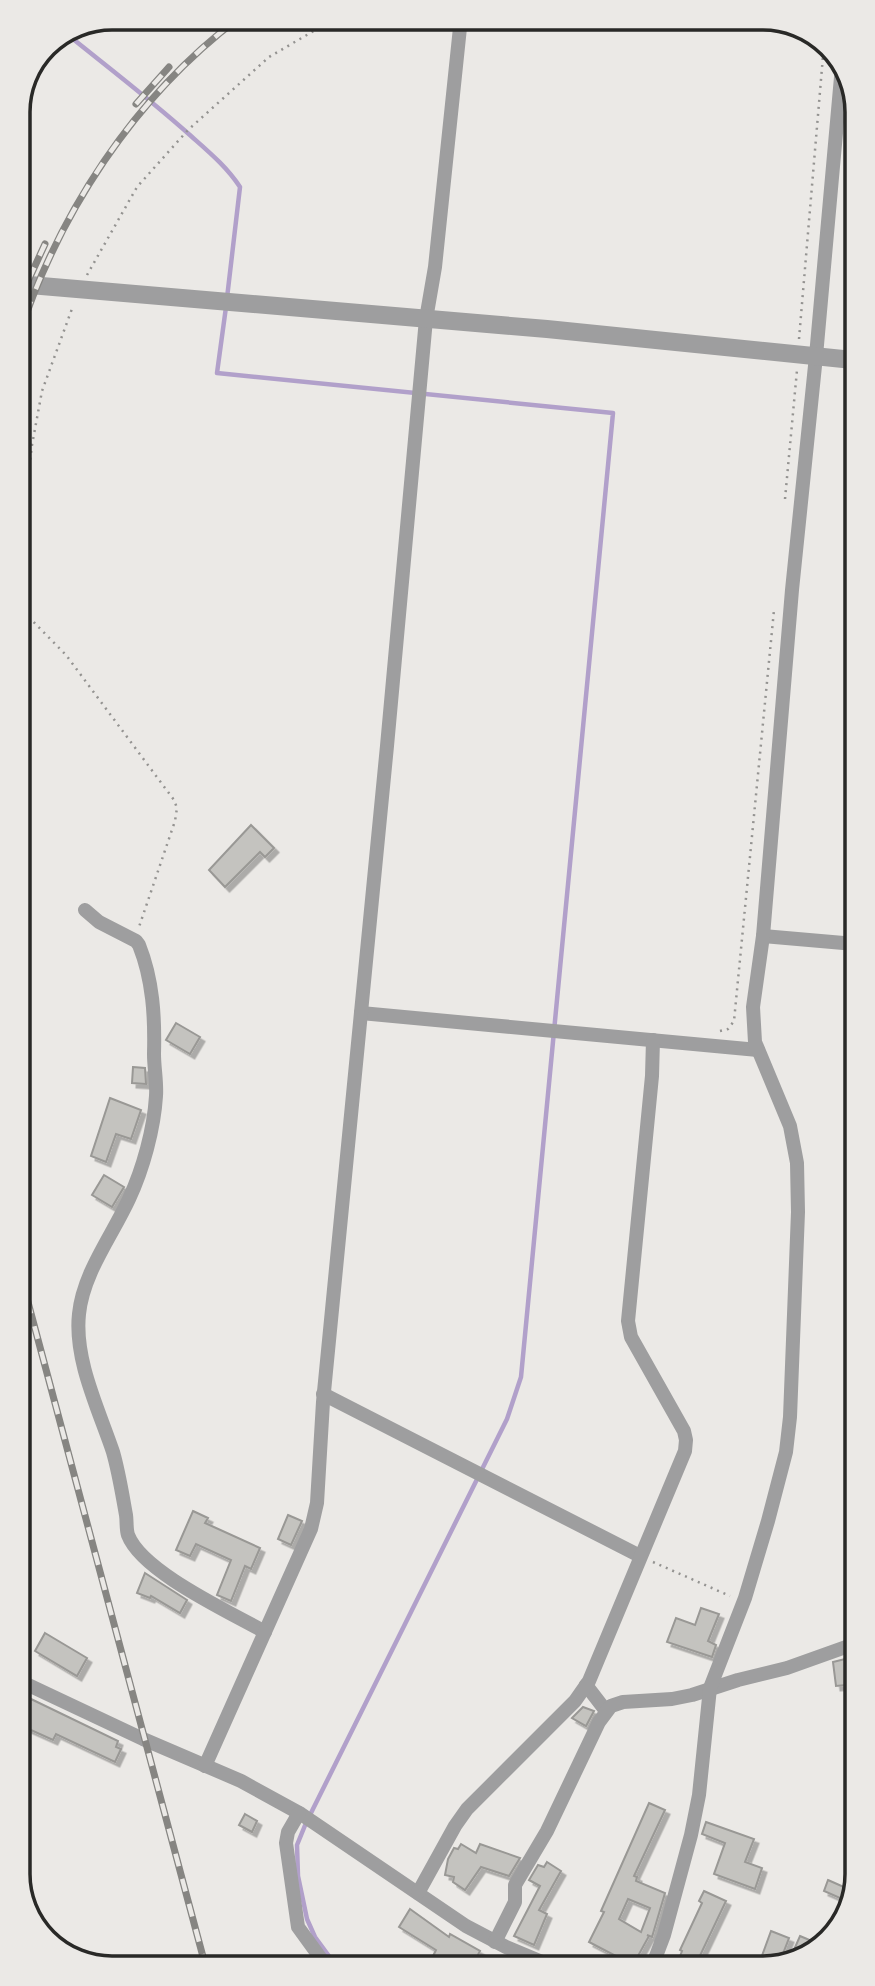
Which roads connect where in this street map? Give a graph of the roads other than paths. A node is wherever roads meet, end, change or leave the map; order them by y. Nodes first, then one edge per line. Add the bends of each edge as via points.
1 (460, 30) edge
2 (840, 83) edge
3 (30, 285) edge
4 (426, 319) junction
5 (807, 355) junction
6 (845, 359) edge
7 (85, 910) dead end
8 (763, 936) junction
9 (845, 943) edge
10 (361, 1013) junction
11 (653, 1040) junction
12 (758, 1050) junction
13 (323, 1394) junction
14 (640, 1556) junction
15 (265, 1632) junction
16 (845, 1647) edge
17 (586, 1685) junction
18 (30, 1686) edge
19 (710, 1690) junction
20 (606, 1711) junction
21 (205, 1766) junction
22 (299, 1813) junction
23 (418, 1893) junction
24 (495, 1942) junction
25 (319, 1956) edge
26 (528, 1956) edge
27 (656, 1956) edge

1 - 4 street
2 - 5 street
3 - 4 street
4 - 5 street
4 - 10 street
5 - 6 street
5 - 8 street
7 - 15 street via 136,941 148,976 156,1027 155,1112 131,1196 85,1287 78,1318 91,1392 120,1480 127,1533 133,1545 167,1576
8 - 9 street
8 - 12 street via 753,1007
10 - 11 street
10 - 13 street
11 - 12 street
11 - 14 street via 628,1326 684,1431 686,1446
12 - 19 street via 790,1126 797,1163 792,1393 786,1452 774,1499
13 - 14 street
13 - 15 street via 317,1503 311,1529
14 - 17 street
15 - 21 street
16 - 19 street
17 - 20 street
17 - 23 street via 467,1810
18 - 21 street
19 - 20 street via 673,1699 623,1702
19 - 27 street via 691,1835
20 - 24 street via 515,1885 515,1902
21 - 22 street
22 - 23 street
22 - 25 street via 286,1843 298,1927
23 - 24 street
24 - 26 street

